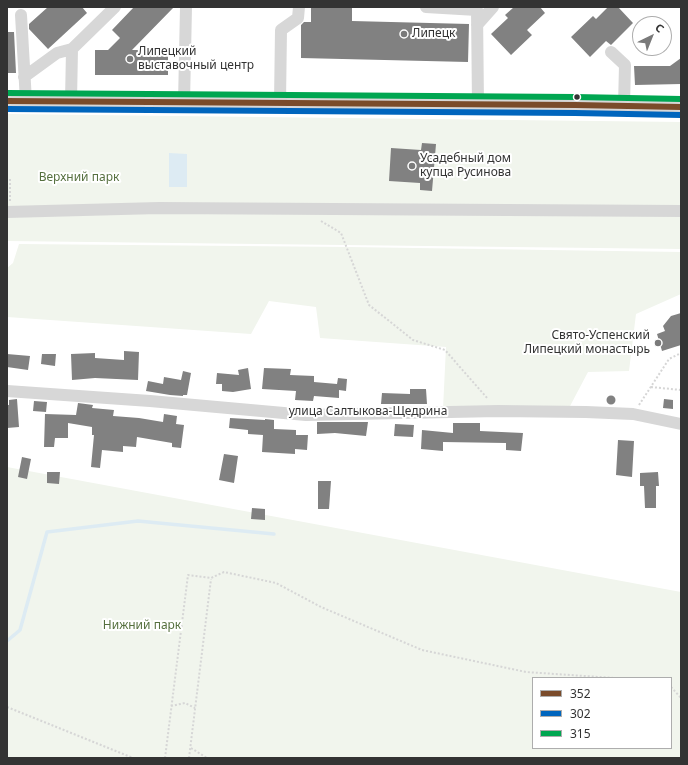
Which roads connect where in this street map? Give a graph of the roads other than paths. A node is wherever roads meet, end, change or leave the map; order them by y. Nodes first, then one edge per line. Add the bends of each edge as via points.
1 (115, 7) edge
2 (186, 7) edge
3 (299, 7) edge
4 (426, 7) edge
5 (493, 7) edge
6 (466, 8) edge
7 (21, 15) dead end
8 (477, 25) junction
9 (72, 49) junction
10 (611, 52) dead end
11 (24, 77) junction
12 (7, 101) edge
13 (26, 101) junction
14 (71, 101) junction
15 (280, 102) junction
16 (184, 103) junction
17 (478, 105) junction
18 (624, 106) junction
19 (681, 107) edge
20 (8, 208) edge
21 (681, 211) edge
22 (7, 390) edge
23 (681, 424) edge

1 - 9 street
2 - 16 street
3 - 15 street via 298,18 281,30
4 - 6 street
5 - 8 street
6 - 8 street via 477,10
7 - 11 street
8 - 17 street
9 - 11 street via 58,53
9 - 14 street
10 - 18 street via 625,65
11 - 13 street
12 - 13 street
13 - 14 street
14 - 16 street
15 - 16 street
15 - 17 street
17 - 18 street
18 - 19 street
20 - 21 street
22 - 23 street, улица Салтыкова-Щедрина via 306,415 586,412 633,414

